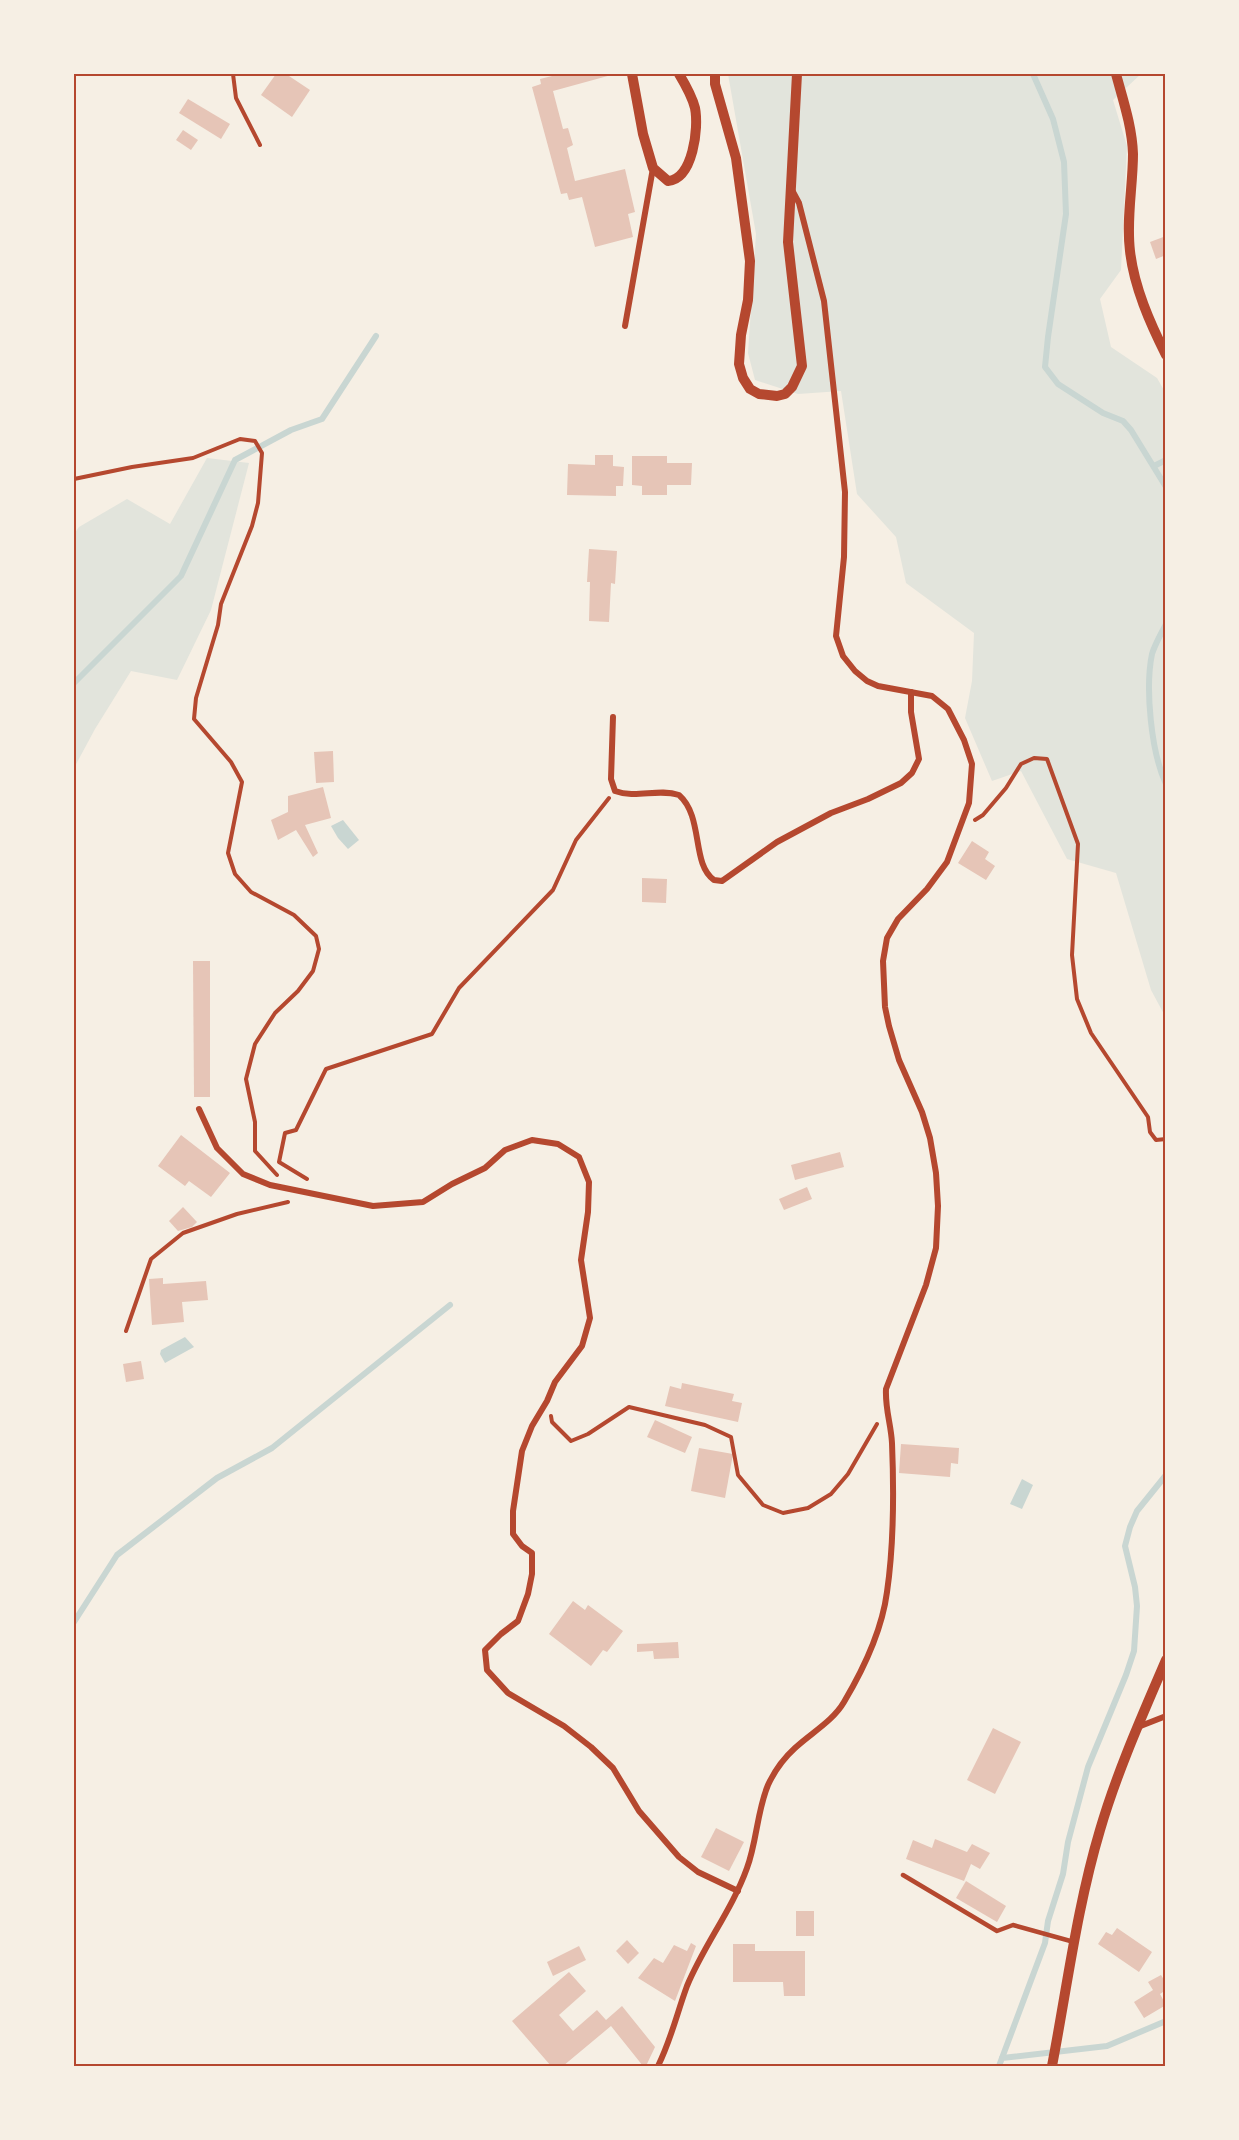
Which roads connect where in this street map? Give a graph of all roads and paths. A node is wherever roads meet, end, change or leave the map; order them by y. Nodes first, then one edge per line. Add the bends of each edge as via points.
1 (233, 74) edge
2 (632, 74) edge
3 (679, 74) edge
4 (715, 74) edge
5 (797, 74) edge
6 (1116, 74) edge
7 (260, 145) dead end
8 (653, 168) junction
9 (790, 187) junction
10 (625, 326) dead end
11 (1166, 355) edge
12 (74, 479) edge
13 (911, 692) junction
14 (613, 717) dead end
15 (615, 791) junction
16 (959, 830) junction
17 (199, 1108) dead end
18 (1166, 1139) edge
19 (309, 1180) dead end
20 (297, 1190) junction
21 (291, 1202) dead end
22 (126, 1331) dead end
23 (547, 1401) junction
24 (885, 1407) junction
25 (1166, 1660) edge
26 (1166, 1716) edge
27 (1137, 1727) junction
28 (903, 1875) dead end
29 (738, 1891) junction
30 (1074, 1942) junction
31 (658, 2067) edge
32 (1052, 2067) edge

1 - 7 path via 236,98
2 - 8 street
3 - 8 street via 695,108 691,156 682,175 675,180 668,181
4 - 9 street via 736,158 750,261 739,364 750,389 766,395 785,394 802,366 788,242
5 - 9 street
6 - 11 street via 1131,130 1130,251 1149,321
8 - 10 street
9 - 13 street via 799,203 824,301 845,492 844,557 836,636 843,656 867,681
12 - 20 path via 193,458 240,439 255,441 262,453 258,503 221,604 194,719 231,762 242,782 228,854 235,874 251,892 294,915 316,936 319,949 313,971 275,1013 255,1044 246,1079 255,1122 255,1151
13 - 15 street via 919,759 912,773 901,783 777,842 722,880 714,880 704,869 691,810 679,795 625,795
13 - 16 street via 932,696 948,709 964,740 972,764 969,803
14 - 15 street via 611,779
15 - 19 path via 576,840 553,890 459,988 432,1034 326,1069 296,1130 285,1132 279,1162
16 - 18 path via 982,815 1006,789 1021,764 1034,758 1047,759 1077,844 1072,955 1077,999 1091,1033 1148,1117 1150,1132 1156,1140
16 - 24 street via 947,862 887,938 883,961 889,1026 930,1138 938,1206 936,1248 886,1389
17 - 20 street via 217,1148 243,1174
20 - 23 street via 374,1206 423,1202 485,1168 505,1150 532,1140 558,1144 579,1157 588,1182 588,1212 580,1260 590,1318 582,1346 555,1382
21 - 22 path via 237,1214 183,1233 151,1259
23 - 24 path via 552,1422 571,1441 629,1407 705,1425 722,1433 730,1437 738,1475 763,1505 783,1513 808,1508 831,1494 848,1474
23 - 29 street via 522,1452 513,1511 513,1534 532,1553 528,1594 518,1621 485,1650 487,1670 508,1693 564,1726 606,1761 639,1811 679,1857 698,1872
24 - 29 street via 892,1440 892,1525 882,1615 843,1704 794,1749 769,1783
25 - 27 street
26 - 27 street
27 - 30 street via 1100,1830
28 - 30 lane via 997,1931 1013,1925
29 - 31 street via 687,1986
30 - 32 street

